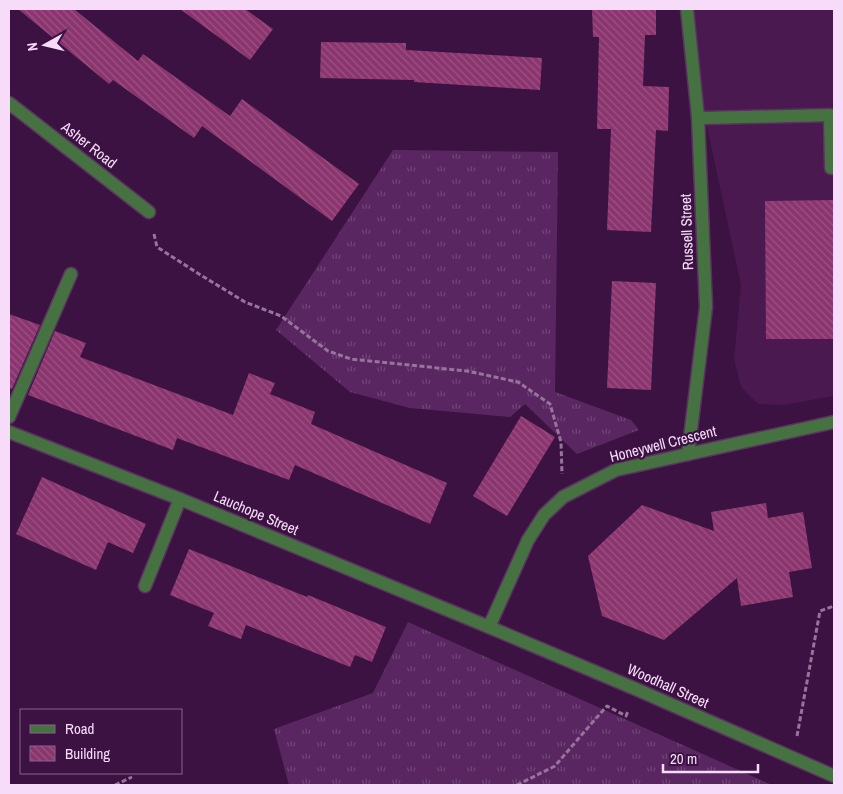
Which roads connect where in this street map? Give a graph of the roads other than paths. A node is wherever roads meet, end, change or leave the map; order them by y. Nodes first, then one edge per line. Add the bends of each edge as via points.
1 (687, 9) edge
2 (9, 103) edge
3 (698, 117) junction
4 (831, 168) dead end
5 (149, 212) road end
6 (71, 274) dead end
7 (9, 417) edge
8 (834, 422) edge
9 (9, 432) edge
10 (688, 454) junction
11 (180, 499) junction
12 (145, 586) dead end
13 (489, 627) junction
14 (834, 776) edge

1 - 3 street, Russell Street
2 - 5 street, Asher Road
3 - 4 street via 830,115
3 - 10 street, Russell Street via 706,307
6 - 7 street
8 - 10 street, Honeywell Crescent
9 - 11 street, Lauchope Street
10 - 13 street, Honeywell Crescent via 616,470 563,497 544,514 528,540
11 - 12 street
11 - 13 street, Lauchope Street
13 - 14 street, Woodhall Street

